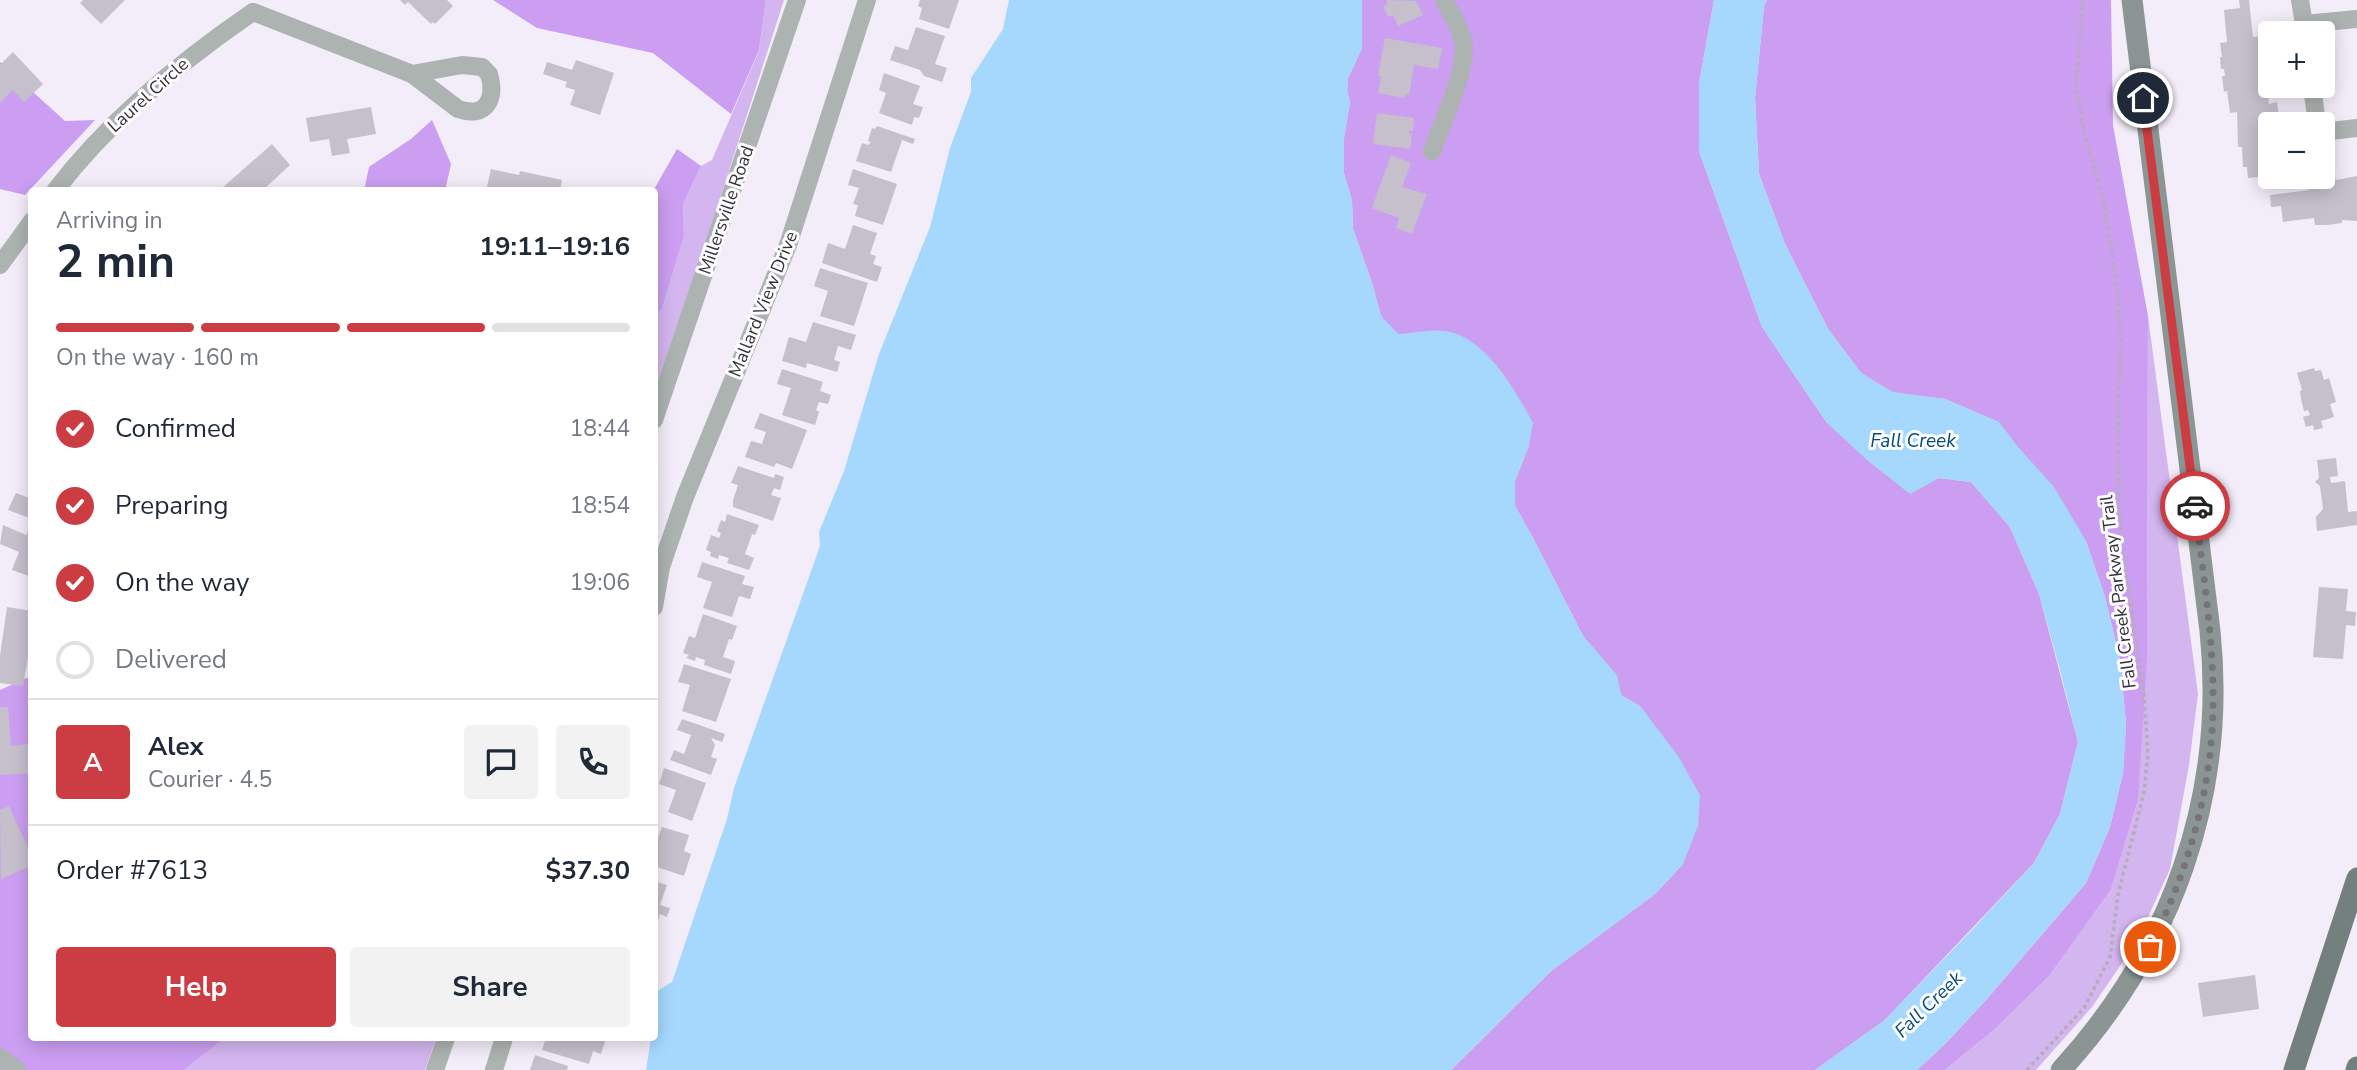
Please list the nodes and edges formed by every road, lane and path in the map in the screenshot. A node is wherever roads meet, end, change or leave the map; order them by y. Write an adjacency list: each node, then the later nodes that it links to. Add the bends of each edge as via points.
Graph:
1 (797, 0): 18 (street, Millersville Road)
2 (867, 0): 19 (street, Mallard View Drive, via 788,245 685,497)
3 (1444, 0): 14 (street, via 1462,37 1464,53)
4 (2083, 0): 28 (path, Fall Creek Parkway Trail, via 2076,86 2104,204 2117,286 2119,506 2144,696 2147,754 2144,792 2118,895 2110,957 2084,1007)
5 (2132, 0): 24 (main road, via 2210,631 2213,720 2204,792 2174,896 2140,965)
6 (2300, 0): 9 (street)
7 (250, 6): 11 (street); 15 (street, Laurel Circle, via 109,130)
8 (2357, 19): 10 (street)
9 (2303, 21)
10 (2335, 23)
11 (411, 74)
12 (2357, 128): 13 (street)
13 (2335, 131)
14 (1432, 151)
15 (59, 187)
16 (28, 226): 17 (street)
17 (0, 265)
18 (658, 408)
19 (658, 587)
20 (2357, 878): 29 (main road)
21 (445, 1041): 26 (street)
22 (503, 1041): 27 (street)
23 (0, 1058): 25 (street)
24 (2071, 1067)
25 (17, 1070)
26 (435, 1070)
27 (494, 1070)
28 (2027, 1070)
29 (2294, 1070)

